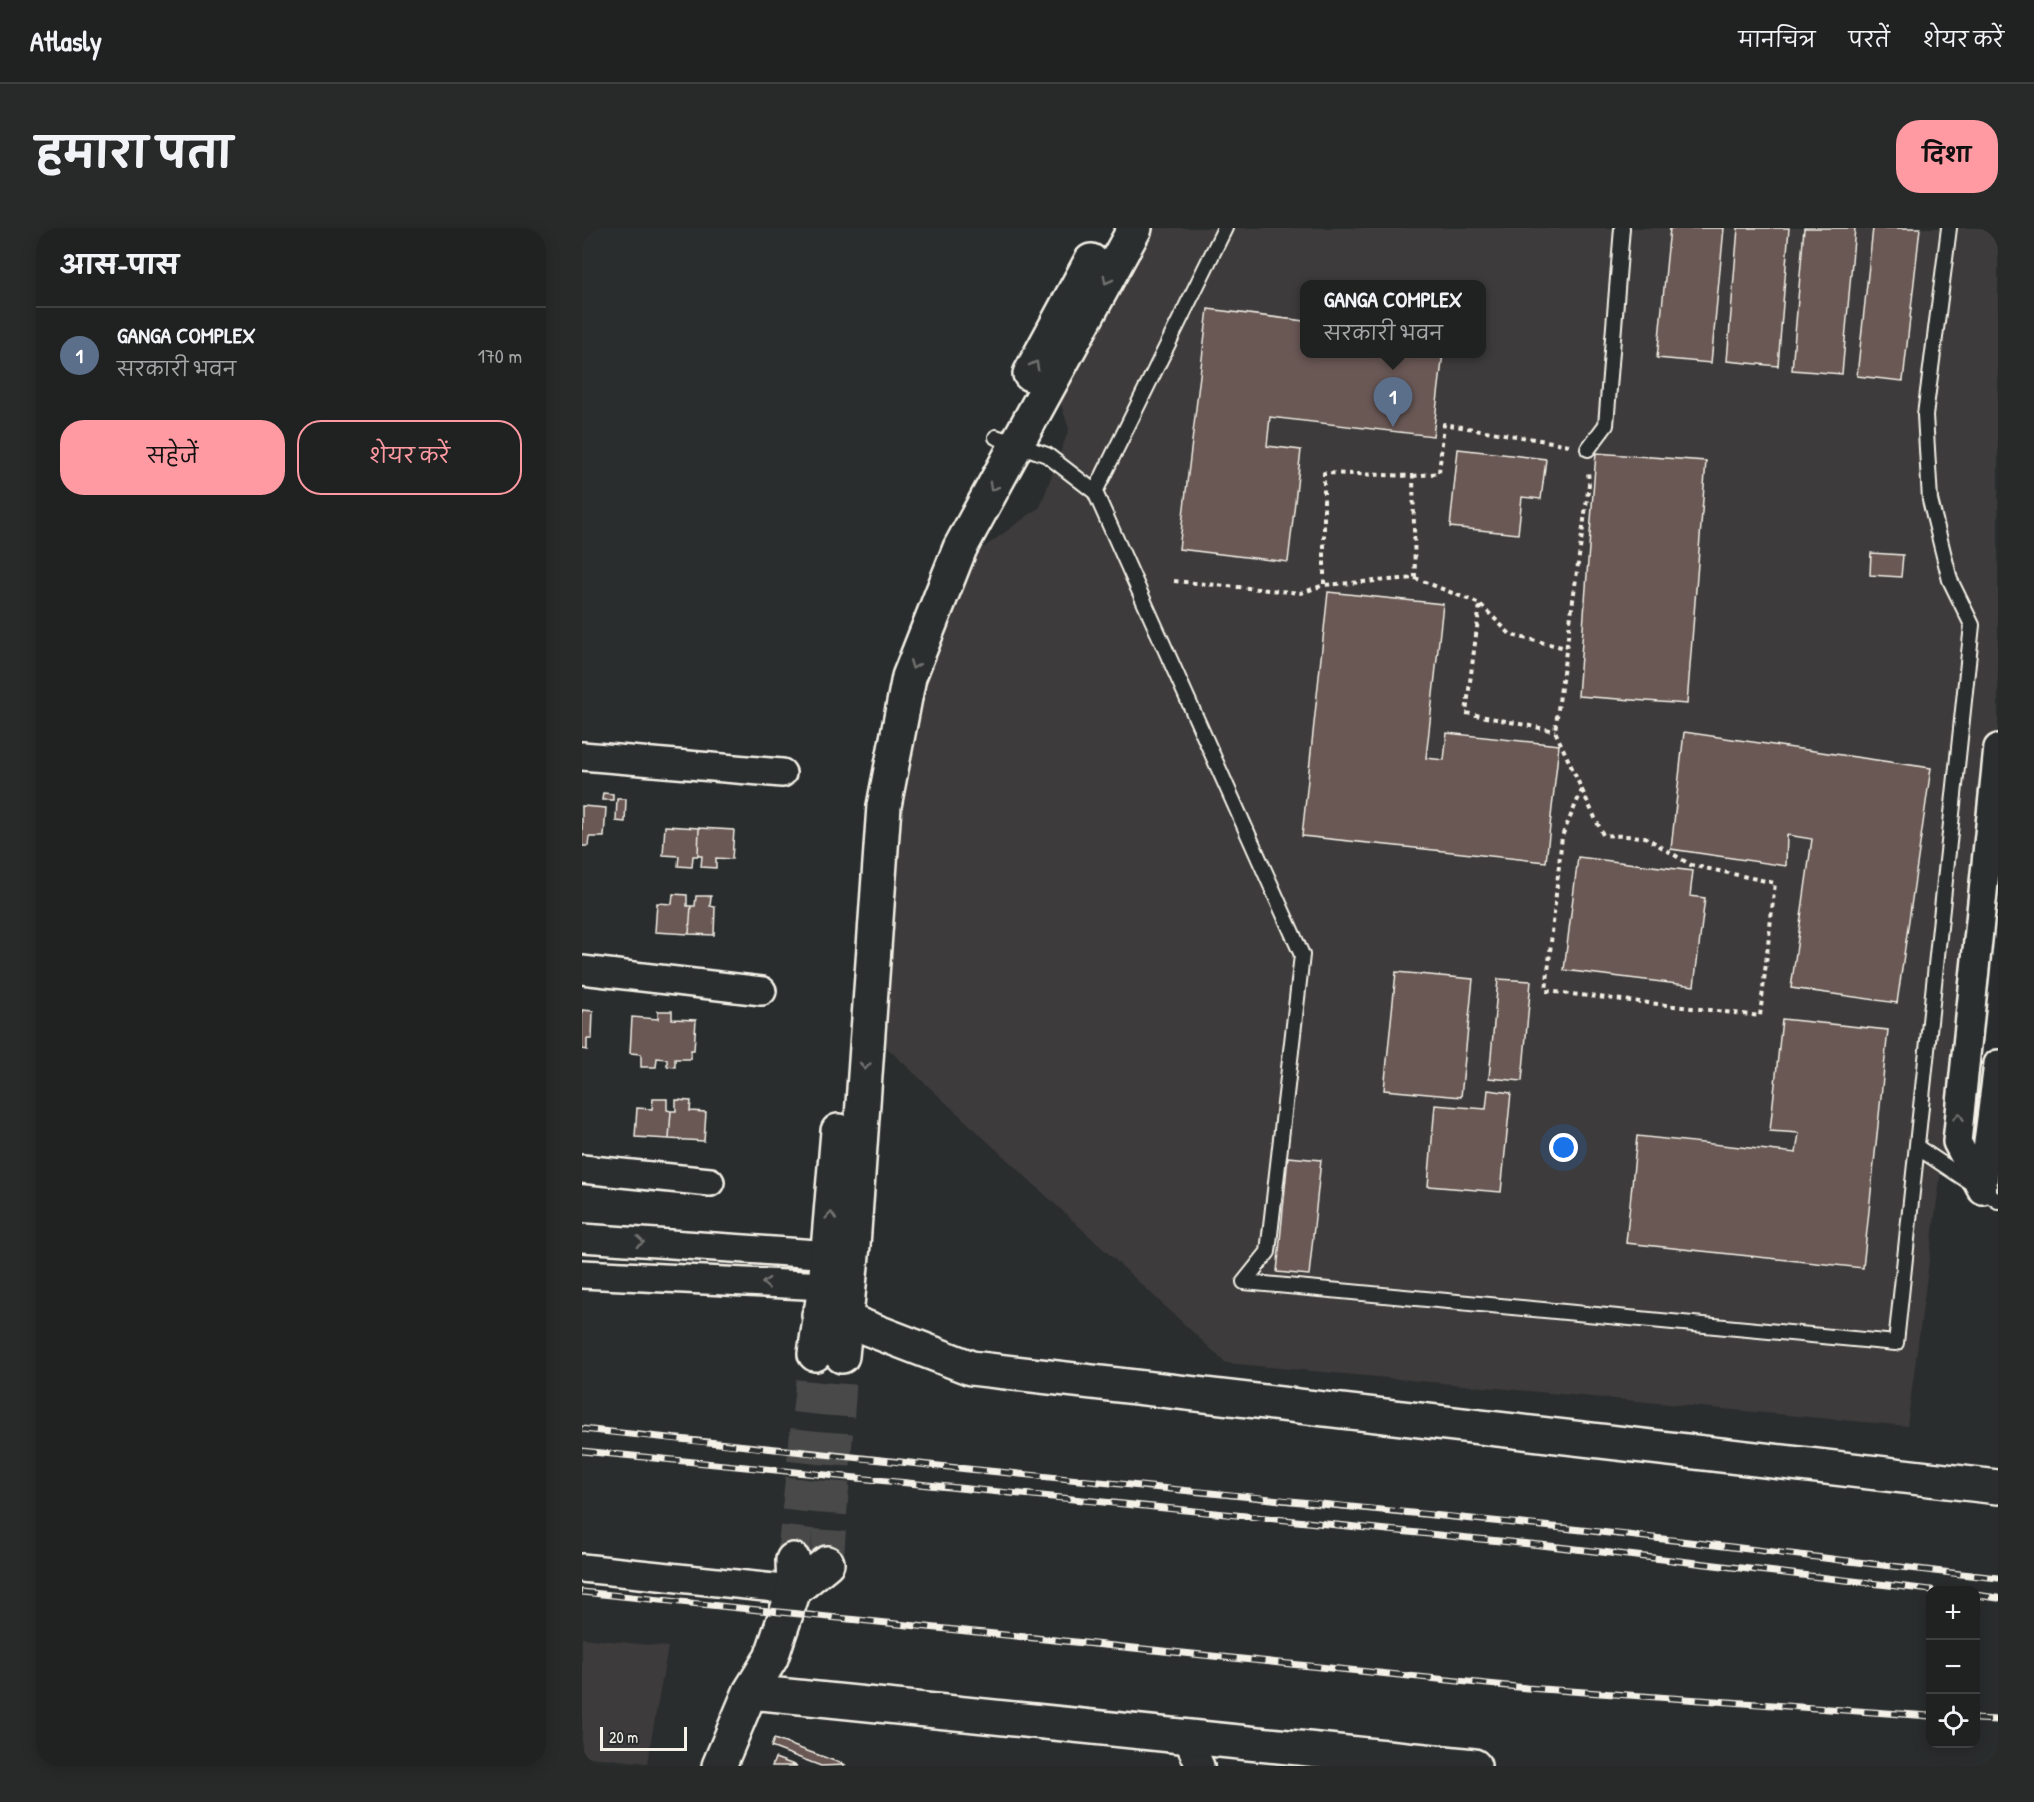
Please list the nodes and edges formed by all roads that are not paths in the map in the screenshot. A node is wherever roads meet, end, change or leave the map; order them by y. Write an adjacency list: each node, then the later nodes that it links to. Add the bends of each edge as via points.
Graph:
1 (1110, 228): 6 (street, one-way to 1)
2 (1135, 228): 6 (street, one-way to 6)
3 (1225, 228): 8 (lane)
4 (1623, 228): 7 (lane, via 1606,425)
5 (1949, 228): 15 (lane, via 1925,415 1930,500 1950,580 1972,625)
6 (1007, 441): 8 (lane, via 1047,455); 21 (street, via 909,677 884,806)
7 (1588, 449)
8 (1095, 492): 15 (lane, via 1302,955 1268,1252 1244,1282 1896,1343)
9 (1998, 748): 18 (street, one-way to 9, via 1957,1142)
10 (582, 756): 11 (street)
11 (782, 773)
12 (582, 970): 13 (street)
13 (762, 991)
14 (1998, 1064): 18 (street)
15 (1917, 1147): 18 (lane)
16 (582, 1169): 17 (street)
17 (710, 1182)
18 (1990, 1195)
19 (582, 1238): 21 (street, one-way to 21)
20 (582, 1274): 21 (street, one-way to 20)
21 (834, 1286): 22 (street); 23 (street, via 971,1368)
22 (828, 1355)
23 (1998, 1487)
24 (827, 1563): 26 (street)
25 (582, 1568): 26 (street)
26 (794, 1575): 27 (street, via 771,1658)
27 (750, 1692): 28 (street); 29 (street)
28 (1186, 1736): 30 (street); 31 (street)
29 (719, 1766)
30 (1200, 1766)
31 (1474, 1766)

